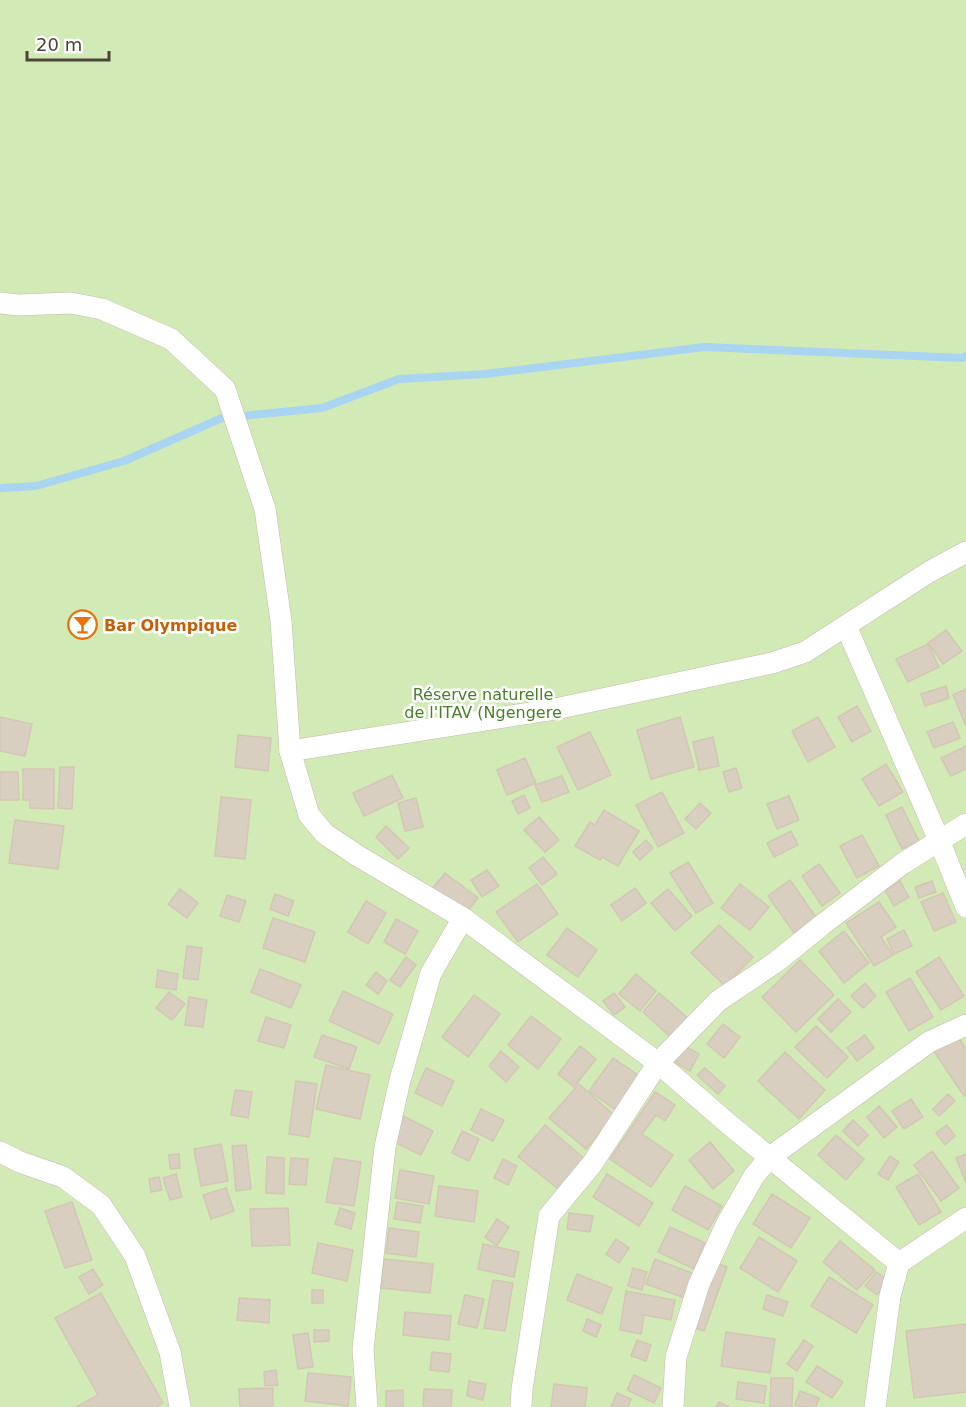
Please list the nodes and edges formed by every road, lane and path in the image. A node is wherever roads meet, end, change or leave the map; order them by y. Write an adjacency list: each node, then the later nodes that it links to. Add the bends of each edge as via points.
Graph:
1 (0, 303): 4 (street, via 71,303 102,309 171,339 225,389 265,509 281,621)
2 (966, 552): 3 (street)
3 (846, 626): 4 (street, via 806,651 772,663 555,709); 6 (street)
4 (291, 751): 8 (street, via 309,815 325,834)
5 (966, 824): 6 (street)
6 (939, 840): 7 (street); 10 (street, via 718,1001)
7 (966, 907)
8 (463, 918): 10 (street); 16 (street, via 431,973 385,1147 363,1349)
9 (966, 1025): 12 (street, via 929,1042)
10 (658, 1063): 12 (street); 17 (street, via 592,1164 549,1216)
11 (0, 1152): 15 (street, via 63,1177 101,1205 135,1256 170,1352)
12 (770, 1157): 14 (street); 18 (street, via 754,1176 726,1225 699,1284 676,1357)
13 (966, 1218): 14 (street)
14 (899, 1263): 19 (street)
15 (180, 1407)
16 (367, 1407)
17 (521, 1407)
18 (673, 1407)
19 (875, 1407)

